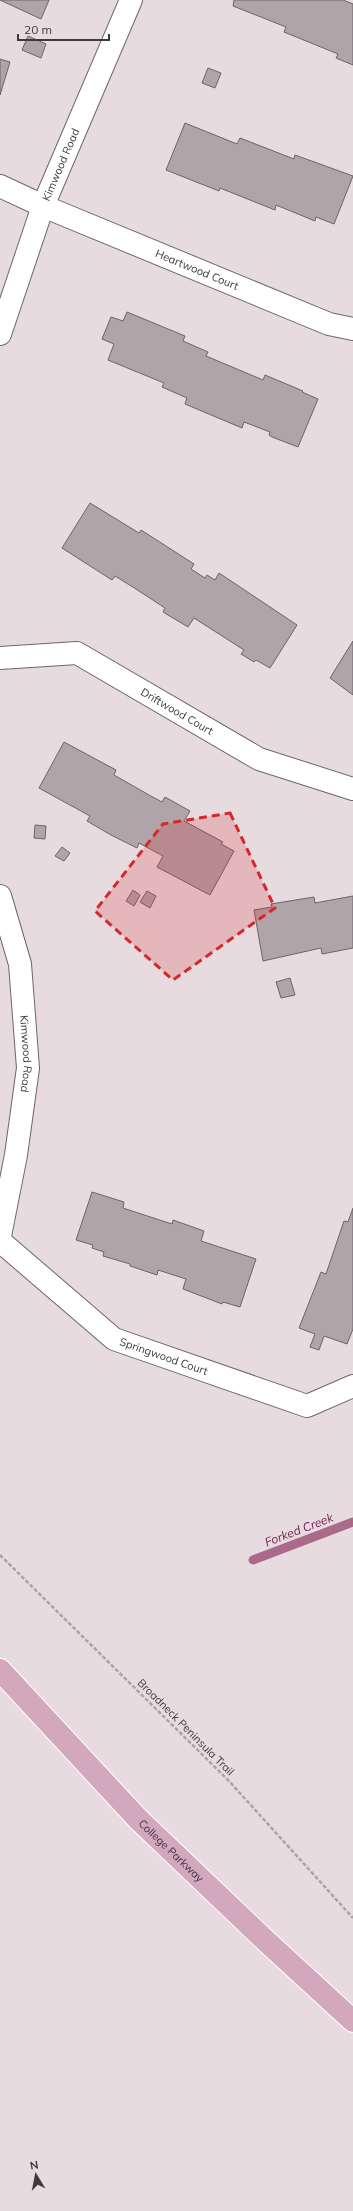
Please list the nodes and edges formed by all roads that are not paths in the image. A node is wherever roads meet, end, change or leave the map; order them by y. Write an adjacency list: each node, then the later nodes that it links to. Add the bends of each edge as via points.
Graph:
1 (130, 0): 3 (street, Kimwood Road)
2 (0, 186): 3 (street, Heartwood Court)
3 (43, 206): 4 (street, Heartwood Court, via 329,324); 5 (street, Kimwood Road)
4 (353, 329)
5 (0, 334)
6 (0, 658): 7 (street, Driftwood Court, via 77,653 260,759)
7 (353, 789)
8 (0, 896): 9 (street, Kimwood Road, via 20,964 28,1068 16,1155)
9 (0, 1236)
10 (0, 1241): 11 (street, Springwood Court, via 114,1339 307,1406)
11 (353, 1386)
12 (0, 1670): 13 (main road, College Parkway, via 138,1819)
13 (353, 2021)

